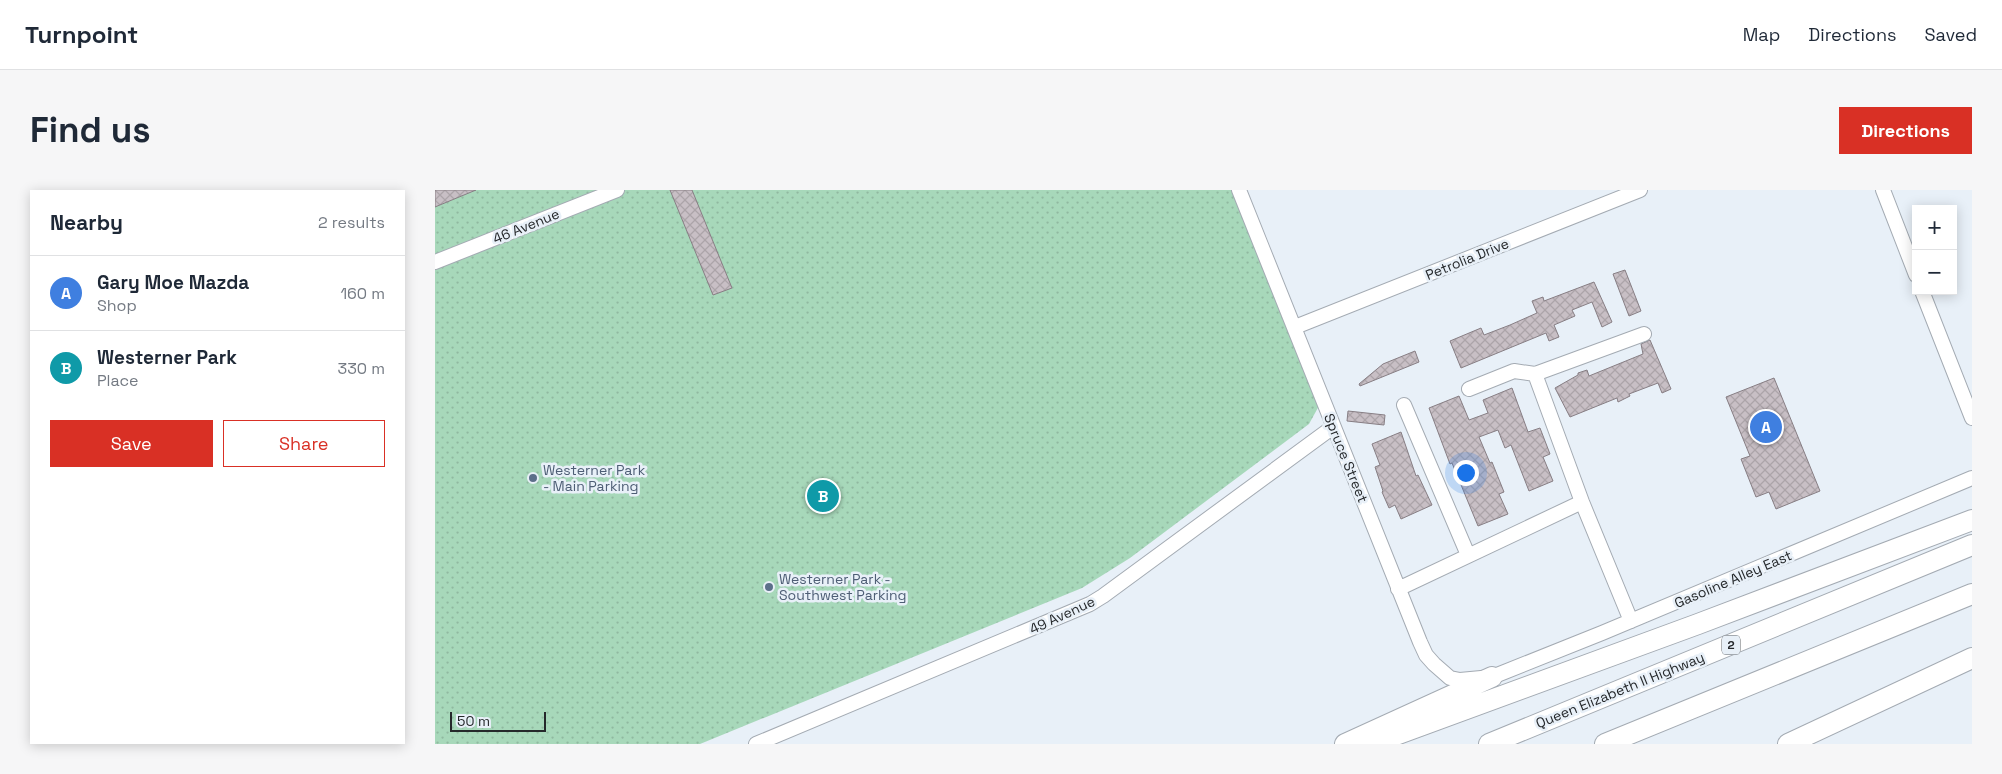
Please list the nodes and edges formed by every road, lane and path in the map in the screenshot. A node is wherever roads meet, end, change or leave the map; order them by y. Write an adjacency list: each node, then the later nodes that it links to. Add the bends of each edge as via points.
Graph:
1 (617, 190): 5 (street, 46 Avenue)
2 (1239, 190): 8 (street, Spruce Street)
3 (1640, 190): 8 (street, Petrolia Drive)
4 (1883, 190): 6 (street)
5 (435, 262)
6 (1912, 265)
7 (1924, 295): 13 (street)
8 (1295, 327): 14 (street, Spruce Street)
9 (1644, 334): 10 (street)
10 (1535, 374): 11 (street, via 1514,371); 16 (street)
11 (1469, 389)
12 (1404, 405): 19 (street)
13 (1972, 418)
14 (1333, 427): 20 (street, Spruce Street); 25 (street, 49 Avenue, via 1089,604)
15 (1972, 478): 22 (street, Gasoline Alley East)
16 (1582, 502): 19 (street); 22 (street)
17 (1972, 520): 27 (highway)
18 (1972, 546): 28 (highway, Queen Elizabeth II Highway / 2)
19 (1468, 555): 20 (street)
20 (1398, 589): 24 (street, Spruce Street, via 1430,660 1450,678)
21 (1972, 594): 29 (highway)
22 (1631, 621): 24 (street, Gasoline Alley East)
23 (1972, 660): 30 (highway)
24 (1492, 677): 26 (highway)
25 (756, 744)
26 (1345, 744)
27 (1371, 744)
28 (1489, 744)
29 (1605, 744)
30 (1788, 744)

